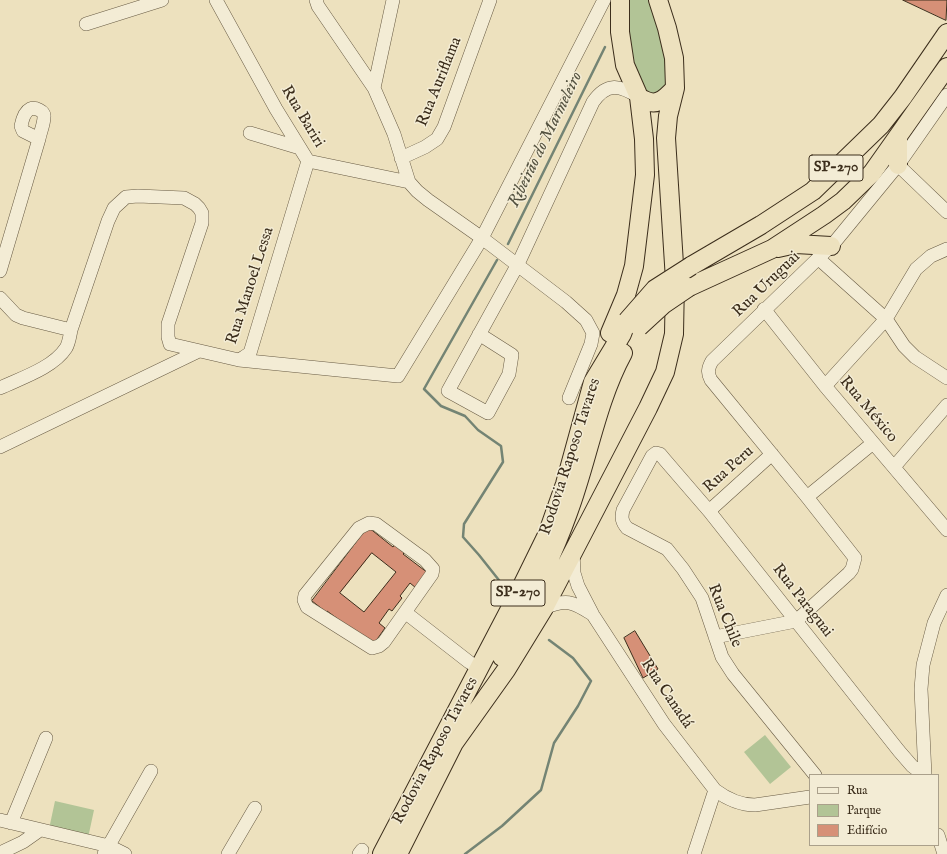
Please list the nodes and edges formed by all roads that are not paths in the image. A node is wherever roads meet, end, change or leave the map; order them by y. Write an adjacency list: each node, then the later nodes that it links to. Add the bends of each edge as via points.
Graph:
1 (162, 0): 9 (street)
2 (216, 0): 19 (street, Rua Bariri)
3 (316, 0): 12 (street)
4 (393, 0): 12 (street)
5 (490, 0): 20 (street, Rua Auriflama, via 444,128 437,139)
6 (604, 0): 25 (street)
7 (620, 0): 15 (highway, via 620,32 625,65)
8 (658, 0): 13 (highway, via 674,58)
9 (86, 24)
10 (947, 33): 34 (highway, Rodovia Raposo Tavares / SP-270, bridge, via 881,125 813,191 655,289)
11 (947, 67): 17 (highway, Rodovia Raposo Tavares / SP-270)
12 (374, 88): 20 (street, via 394,134)
13 (675, 88): 15 (highway, via 658,102 650,103); 53 (highway, via 666,138 675,280 674,334 671,351 648,408)
14 (947, 95): 22 (street, Rua Uruguai)
15 (639, 97): 29 (street, via 628,90 615,87 600,93 593,102); 40 (highway, via 645,175 634,266 626,295)
16 (250, 133): 19 (street)
17 (898, 136): 22 (highway); 26 (highway, Rodovia Raposo Tavares / SP-270, via 872,173 843,201)
18 (38, 139): 30 (street)
19 (300, 148): 21 (street, Rua Bariri)
20 (401, 158): 23 (street)
21 (308, 161): 23 (street, Rua Bariri); 38 (street, Rua Manoel Lessa, via 250,352)
22 (898, 165): 24 (street); 28 (street, Rua Uruguai)
23 (409, 182): 25 (street, via 428,200)
24 (947, 212)
25 (482, 238): 29 (street); 38 (street, via 398,376)
26 (772, 249): 28 (highway, via 796,244); 34 (highway, Rodovia Raposo Tavares / SP-270, bridge, via 689,287)
27 (947, 249): 33 (street, via 931,256 916,269)
28 (825, 252): 32 (street, Rua Uruguai); 33 (street)
29 (518, 264): 36 (street); 43 (street, via 586,320 592,333 591,344)
30 (0, 271)
31 (0, 298): 35 (street, via 16,315)
32 (764, 309): 41 (street, Rua México); 47 (street, Rua Uruguai, via 712,361 708,372 711,380)
33 (886, 319): 39 (street, via 904,346 915,357); 41 (street)
34 (633, 324): 40 (highway, Rodovia Raposo Tavares / SP-270, via 622,334); 62 (highway, Rodovia Raposo Tavares / SP-270, via 628,342 603,398 568,514 540,581)
35 (71, 330): 37 (street, Rua Manoel Lessa, via 114,208 126,197 132,196 184,198 199,208 202,223 168,324 168,337 170,344); 42 (street, via 67,346 60,356)
36 (479, 334): 36 (street, via 448,391 488,413 509,374 512,355)
37 (199, 351): 38 (street, Rua Manoel Lessa); 46 (street)
38 (238, 360)
39 (947, 378)
40 (593, 382): 60 (highway, Rodovia Raposo Tavares / SP-270, via 565,484 547,536)
41 (825, 386): 45 (street, Rua México)
42 (0, 388)
43 (568, 398)
44 (947, 405): 49 (street)
45 (873, 443): 49 (street, Rua México); 50 (street)
46 (0, 446)
47 (772, 454): 50 (street, Rua Uruguai); 51 (street, Rua Peru)
48 (652, 456): 51 (street, Rua Paraguai, via 660,454); 59 (street, Rua Chile, via 622,510 622,520 627,528 667,549 675,557 702,598)
49 (894, 467): 52 (street, Rua México)
50 (807, 496): 58 (street, Rua Uruguai, via 855,558 849,573)
51 (709, 510): 58 (street, Rua Paraguai)
52 (947, 530)
53 (573, 552): 55 (highway); 57 (street, Rua Canadá, via 574,573 578,586)
54 (947, 596): 66 (street, via 934,623 923,665 921,689)
55 (544, 608): 57 (street, via 557,603 571,603); 62 (highway, via 506,670)
56 (406, 613): 56 (street, via 384,642 372,648 307,606 304,600 359,528 369,523 376,524 425,560 433,569); 60 (street)
57 (593, 615): 67 (street, Rua Canadá, via 664,724)
58 (796, 621): 59 (street); 65 (street, Rua Paraguai, via 899,751)
59 (715, 637): 64 (street, Rua Chile, via 722,658 733,674)
60 (479, 668): 77 (highway, Rodovia Raposo Tavares / SP-270)
61 (46, 738): 70 (street)
62 (454, 743): 78 (highway, Rodovia Raposo Tavares / SP-270)
63 (151, 771): 73 (street)
64 (814, 774)
65 (923, 774)
66 (924, 774)
67 (714, 790): 68 (street, via 725,797 756,806); 79 (street)
68 (809, 797)
69 (255, 808): 76 (street)
70 (5, 822): 71 (street)
71 (40, 830): 73 (street); 74 (street)
72 (939, 839): 80 (street)
73 (106, 850): 75 (street)
74 (0, 853)
75 (125, 854)
76 (228, 854)
77 (382, 854)
78 (398, 854)
79 (694, 854)
80 (944, 854)

